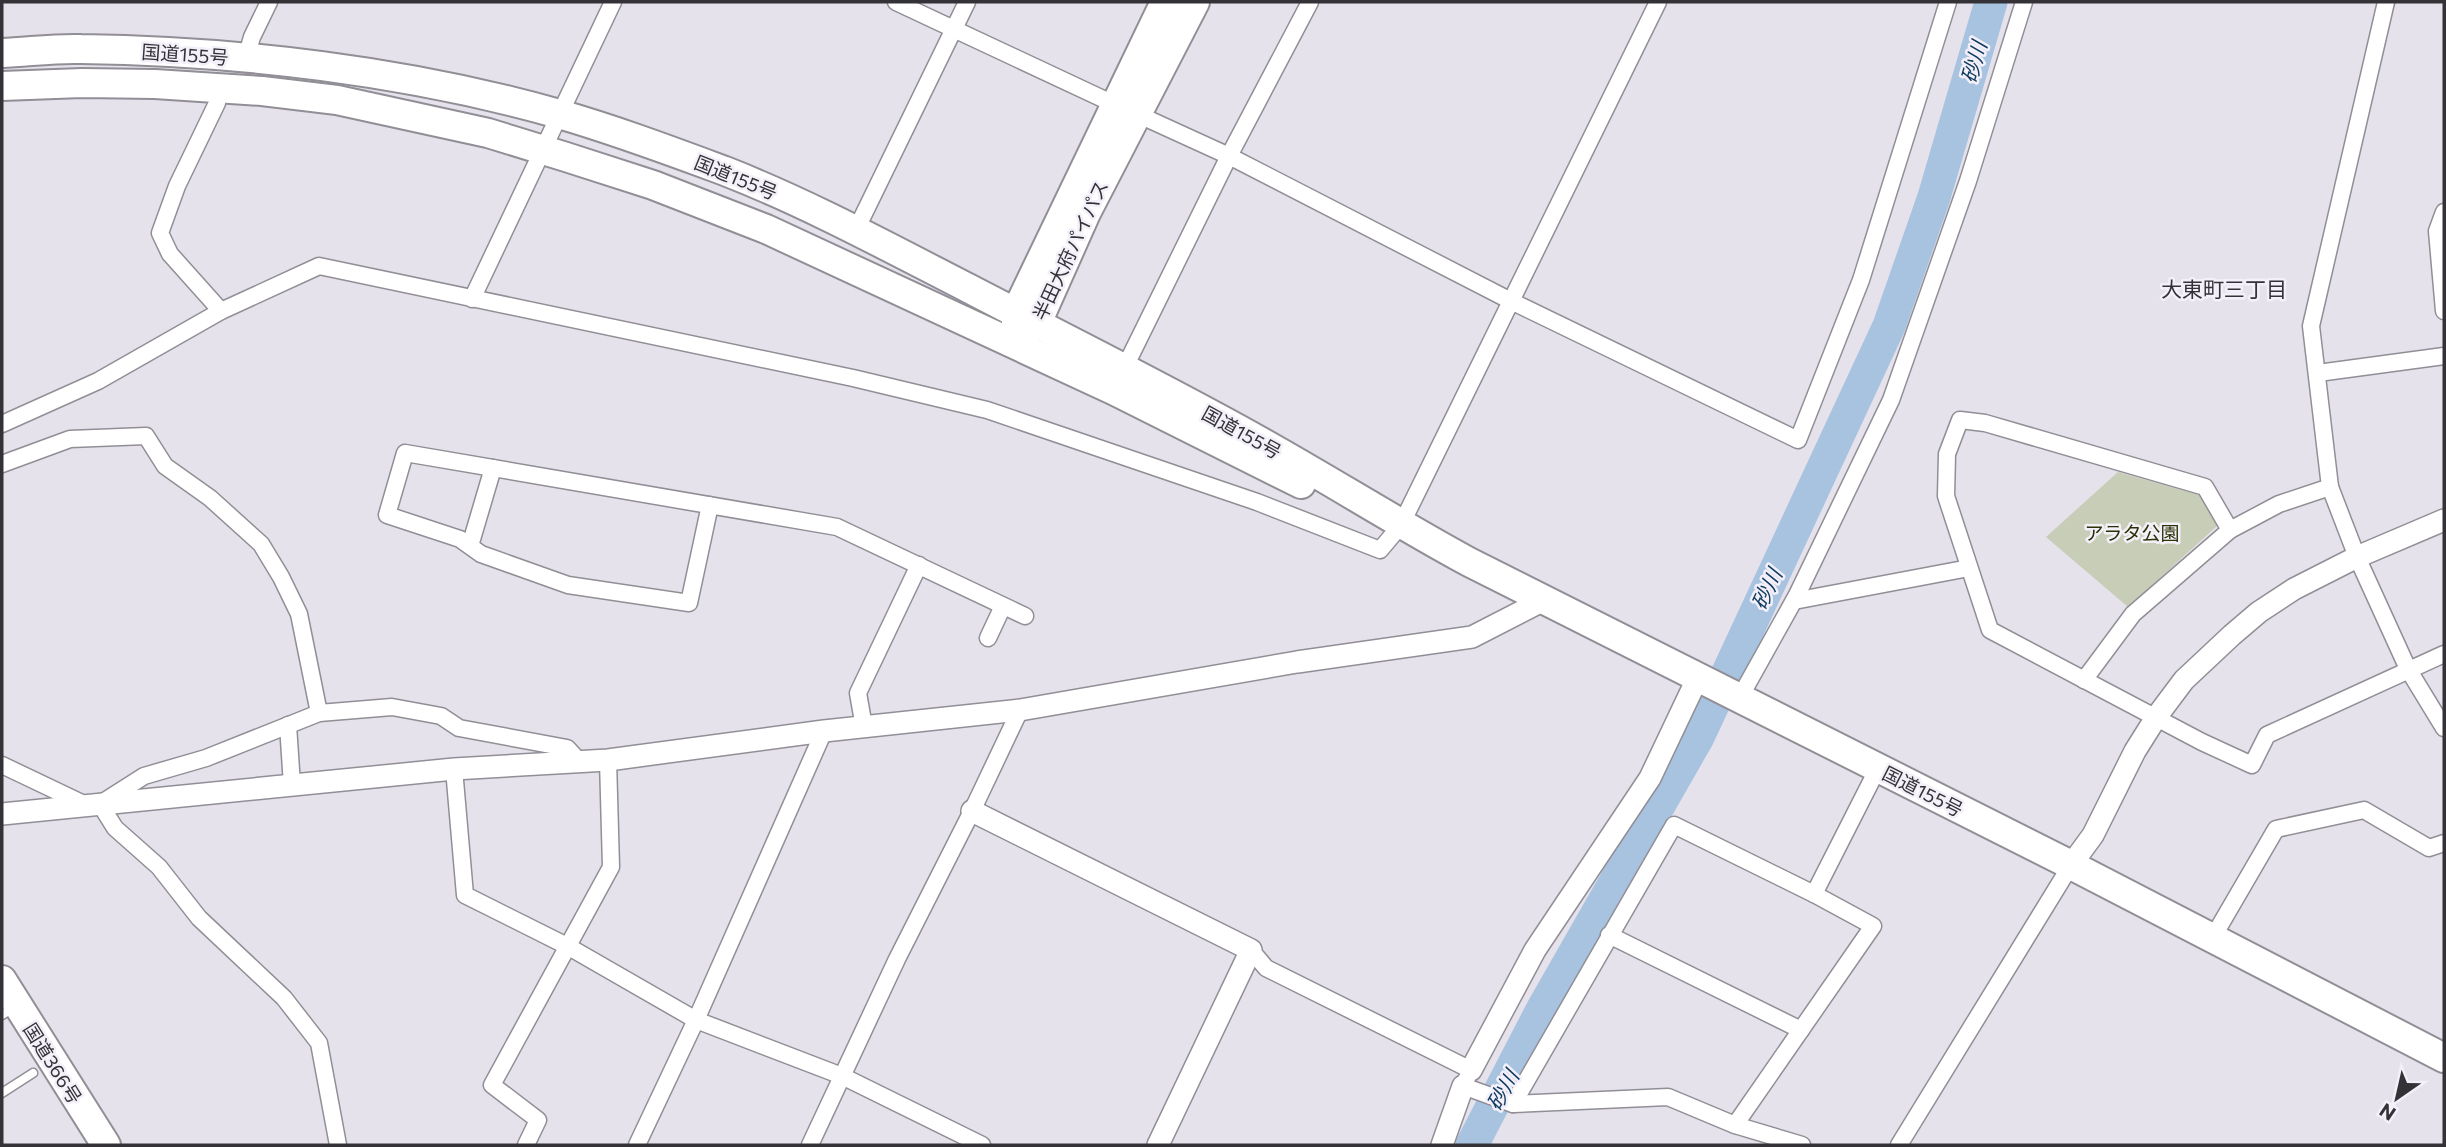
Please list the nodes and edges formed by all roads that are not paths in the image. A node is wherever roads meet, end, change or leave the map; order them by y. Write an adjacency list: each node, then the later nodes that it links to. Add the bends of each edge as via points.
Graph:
1 (270, 2): 14 (street)
2 (614, 2): 18 (street)
3 (896, 2): 12 (street)
4 (967, 2): 12 (street)
5 (1165, 2): 17 (highway, 半田大府パイパス)
6 (1195, 2): 17 (highway, 半田大府パイパス)
7 (1310, 2): 20 (street)
8 (1658, 2): 24 (street)
9 (1948, 2): 24 (street, via 1861,280 1798,440)
10 (2024, 2): 45 (street, via 1968,181 1891,400)
11 (2385, 2): 31 (street, via 2312,326)
12 (953, 30): 17 (street); 22 (street)
13 (2, 53): 14 (highway, 国道155号, via 78,48)
14 (246, 58): 18 (highway, 国道155号, via 332,66)
15 (2, 86): 16 (highway, 国道155号, via 155,84)
16 (219, 89): 19 (highway, 国道155号, via 337,100 488,133); 25 (street, via 160,233 170,254)
17 (1127, 109): 20 (street); 27 (highway, 半田大府パイパス)
18 (558, 114): 19 (street); 22 (highway, 国道155号, via 726,172)
19 (542, 150): 23 (street); 28 (highway, 国道155号, via 653,185 766,229)
20 (1229, 156): 24 (street); 30 (street)
21 (2444, 212): 26 (street, via 2437,231)
22 (856, 230): 27 (highway, 国道155号)
23 (472, 299): 25 (street, via 319,266); 38 (street, via 987,410 1245,498 1380,551)
24 (1511, 301): 38 (street)
25 (221, 311): 32 (street, via 98,381)
26 (2444, 311)
27 (1026, 318): 28 (highway, 半田大府パイパス); 30 (highway, 国道155号)
28 (1016, 345): 38 (highway, 国道155号, via 1347,506)
29 (2444, 356): 31 (street)
30 (1125, 367): 38 (highway, 国道155号)
31 (2318, 373): 35 (street)
32 (2, 424)
33 (2, 464): 55 (street, via 70,439 146,436 165,466 210,498 261,544 299,614)
34 (493, 468): 36 (street); 40 (street); 40 (street, via 405,453 387,515)
35 (2330, 487): 39 (street, via 2279,504); 41 (street)
36 (710, 505): 40 (street, via 689,603 568,585); 42 (street, via 837,527)
37 (2444, 520): 41 (street)
38 (1401, 525): 44 (highway, 国道155号)
39 (2230, 530): 43 (street, via 2205,487 1960,420 1947,454 1947,496); 52 (street, via 2133,614)
40 (470, 546)
41 (2357, 557): 50 (street); 56 (street, via 2259,612 2185,680)
42 (919, 565): 46 (street); 58 (street, via 858,693)
43 (1969, 568): 45 (street); 52 (street, via 1990,630)
44 (1546, 599): 51 (highway, 国道155号); 54 (street, via 1472,637)
45 (1794, 601): 53 (street)
46 (1003, 606): 47 (street); 48 (street)
47 (1025, 616)
48 (988, 638)
49 (2444, 654): 50 (street)
50 (2408, 669): 56 (street, via 2267,735 2252,765); 59 (street)
51 (1699, 678): 53 (highway, 国道155号); 84 (street, via 1650,778 1535,950)
52 (2084, 680): 56 (street)
53 (1739, 699): 64 (highway, 国道155号)
54 (1020, 710): 58 (street); 68 (street)
55 (319, 713): 57 (street); 62 (street, via 392,707 441,716 459,727 567,748)
56 (2157, 716): 71 (street, via 2093,835)
57 (288, 725): 66 (street); 67 (street, via 206,758 144,776)
58 (864, 727): 60 (street)
59 (2444, 728)
60 (824, 731): 61 (street); 79 (street)
61 (608, 761): 62 (street); 75 (street, via 611,867)
62 (580, 762): 65 (street)
63 (2, 765): 67 (street)
64 (1878, 768): 71 (highway, 国道155号); 72 (street)
65 (454, 769): 66 (street); 75 (street, via 465,895)
66 (292, 785): 67 (street)
67 (94, 805): 69 (street); 89 (street, via 159,867 199,918 284,998 319,1043)
68 (972, 811): 76 (street); 83 (street)
69 (2, 814)
70 (2444, 844): 74 (street, via 2429,848 2364,810 2276,829)
71 (2071, 865): 74 (highway, 国道155号); 97 (street)
72 (1814, 894): 73 (street, via 1674,825); 80 (street, via 1873,926)
73 (1609, 935): 80 (street); 86 (street)
74 (2212, 939): 81 (highway, 国道155号)
75 (569, 947): 79 (street); 90 (street, via 492,1085 538,1119)
76 (1251, 950): 84 (street, via 1266,968); 94 (street)
77 (2, 980): 78 (highway, 国道366号)
78 (10, 1010): 88 (highway, 国道366号)
79 (696, 1020): 83 (street); 91 (street)
80 (1801, 1030): 87 (street)
81 (2444, 1058)
82 (33, 1073): 85 (lane)
83 (842, 1076): 92 (street); 93 (street)
84 (1466, 1081): 86 (street); 95 (street)
85 (2, 1093)
86 (1512, 1104): 87 (street, via 1668,1097)
87 (1735, 1125): 96 (street)
88 (106, 1145)
89 (338, 1145)
90 (526, 1145)
91 (637, 1145)
92 (810, 1145)
93 (982, 1145)
94 (1158, 1145)
95 (1441, 1145)
96 (1802, 1145)
97 (1899, 1145)

